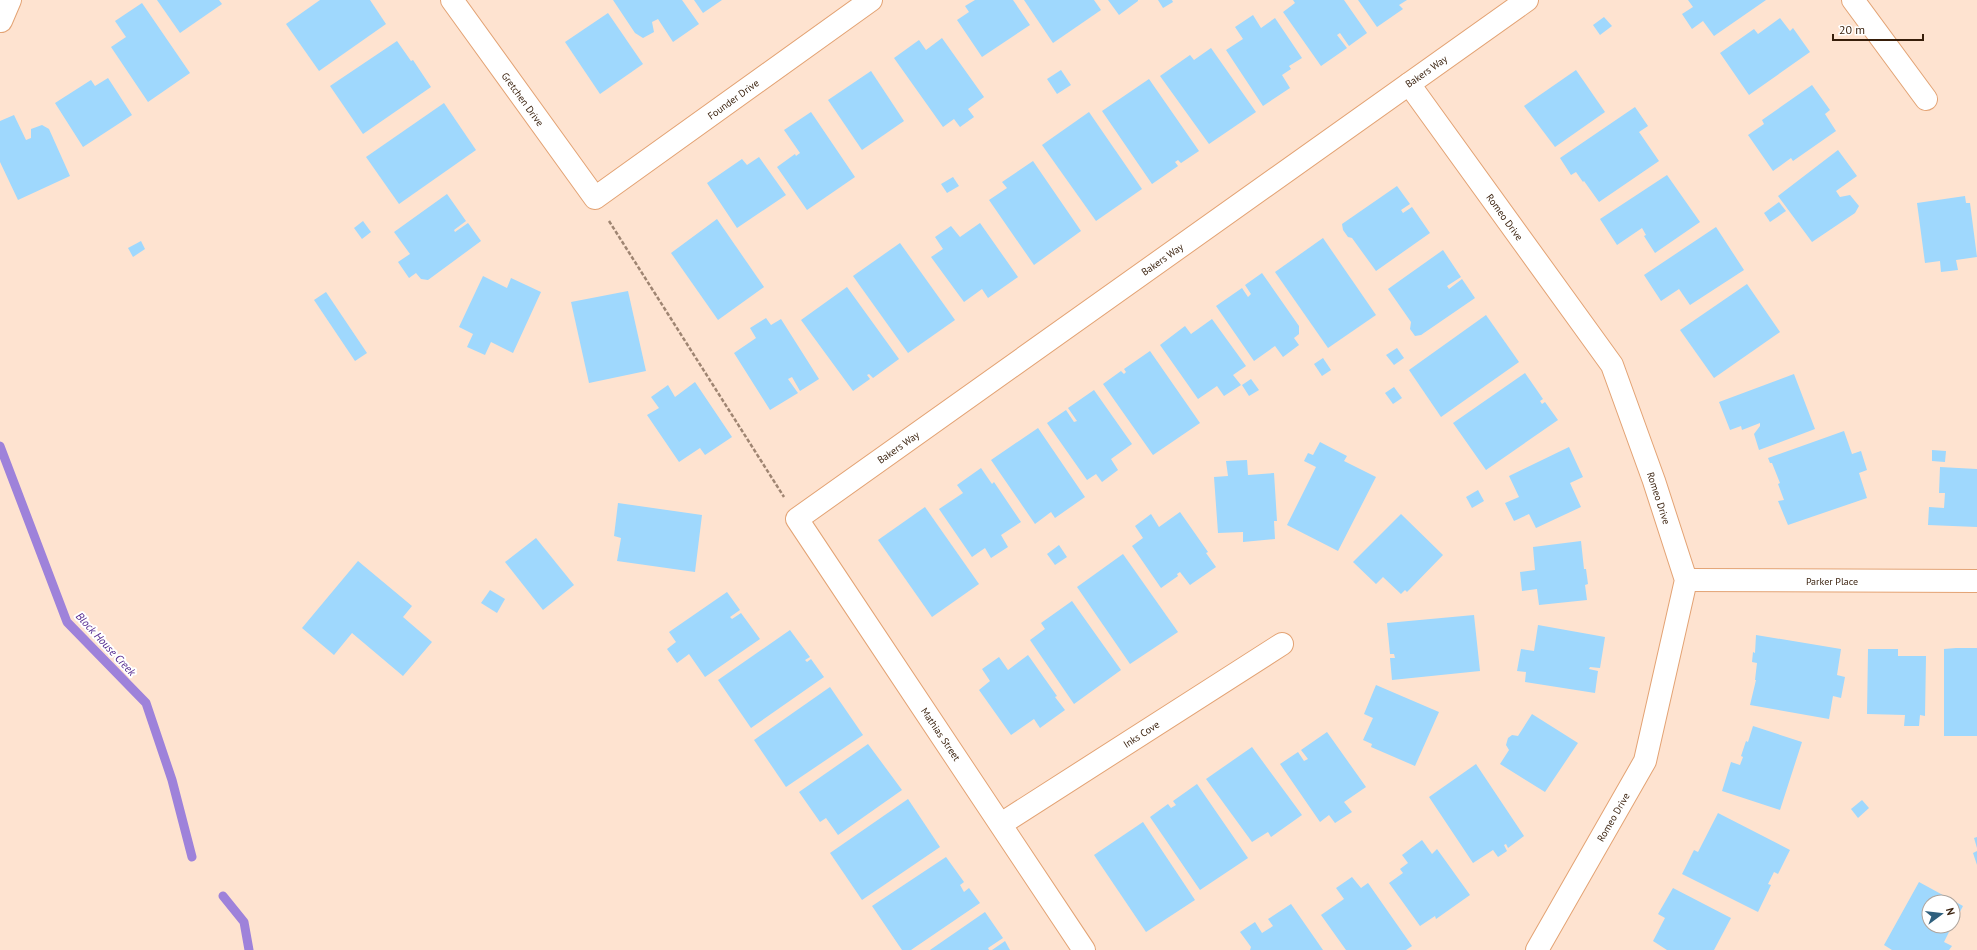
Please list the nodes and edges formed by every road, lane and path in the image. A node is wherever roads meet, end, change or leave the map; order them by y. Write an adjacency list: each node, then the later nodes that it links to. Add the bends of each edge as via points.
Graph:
1 (10, 0): 6 (street)
2 (452, 0): 9 (street, Gretchen Drive)
3 (871, 0): 9 (street, Founder Drive)
4 (1527, 0): 7 (street, Bakers Way)
5 (1854, 0): 8 (street)
6 (1, 21)
7 (1409, 84): 10 (street, Bakers Way); 11 (street, Romeo Drive, via 1612,365)
8 (1926, 99)
9 (595, 198): 10 (path)
10 (797, 519): 14 (street, Mathias Street)
11 (1686, 580): 12 (street, Parker Place); 16 (street, Romeo Drive, via 1645,761)
12 (1977, 582)
13 (1282, 644): 14 (street, Inks Cove)
14 (1001, 824): 15 (street, Mathias Street)
15 (1084, 950)
16 (1537, 950)

